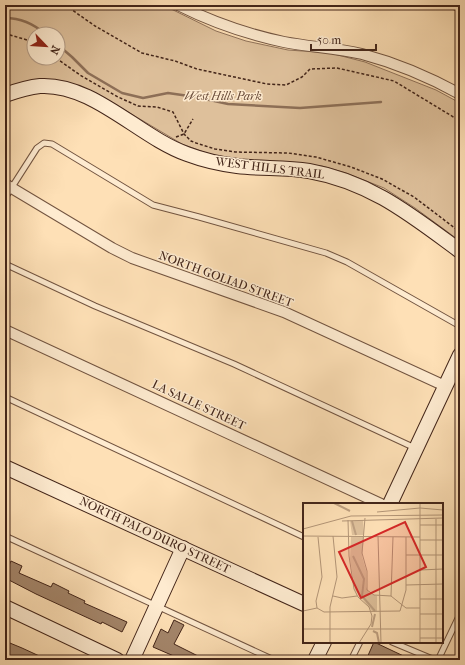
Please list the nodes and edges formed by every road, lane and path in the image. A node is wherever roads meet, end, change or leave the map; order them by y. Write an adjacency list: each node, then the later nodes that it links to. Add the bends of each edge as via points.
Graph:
1 (65, 5): 11 (path, via 135,50 207,72 286,85 302,77 310,69 337,68 394,81)
2 (178, 5): 8 (street, via 210,20 258,36 377,58)
3 (450, 5): 4 (lane)
4 (460, 9)
5 (5, 36): 6 (path)
6 (26, 40)
7 (66, 66): 12 (path, via 80,76 138,106 157,107 173,112)
8 (460, 94)
9 (5, 95): 17 (street, WEST HILLS TRAIL, via 41,86 62,88 77,92 186,154 236,166 294,169 339,178 386,198)
10 (194, 119): 12 (path)
11 (460, 121)
12 (184, 134): 13 (path); 16 (path, via 191,141 220,150 295,154 351,167 382,179 414,197)
13 (172, 137)
14 (8, 186): 15 (lane); 19 (lane, via 37,148 44,143 52,144 153,205 326,253 347,262); 22 (street, NORTH GOLIAD STREET, via 132,258 284,312)
15 (5, 198)
16 (460, 232)
17 (460, 251)
18 (5, 264): 24 (lane, via 96,306 234,364)
19 (460, 326)
20 (5, 330): 26 (street, LA SALLE STREET)
21 (460, 354): 22 (street)
22 (445, 386): 24 (street)
23 (5, 397): 29 (lane)
24 (416, 448): 27 (street)
25 (5, 467): 30 (street, NORTH PALO DURO STREET)
26 (379, 503)
27 (390, 503)
28 (5, 536): 32 (lane)
29 (303, 537)
30 (183, 548): 31 (street, NORTH PALO DURO STREET); 32 (street)
31 (303, 604)
32 (156, 606): 39 (street); 40 (lane)
33 (5, 608): 38 (street)
34 (460, 614): 43 (lane)
35 (324, 643): 41 (street)
36 (360, 643): 42 (lane)
37 (394, 643): 43 (lane)
38 (117, 660)
39 (132, 660)
40 (274, 660)
41 (315, 660)
42 (351, 660)
43 (437, 660)

